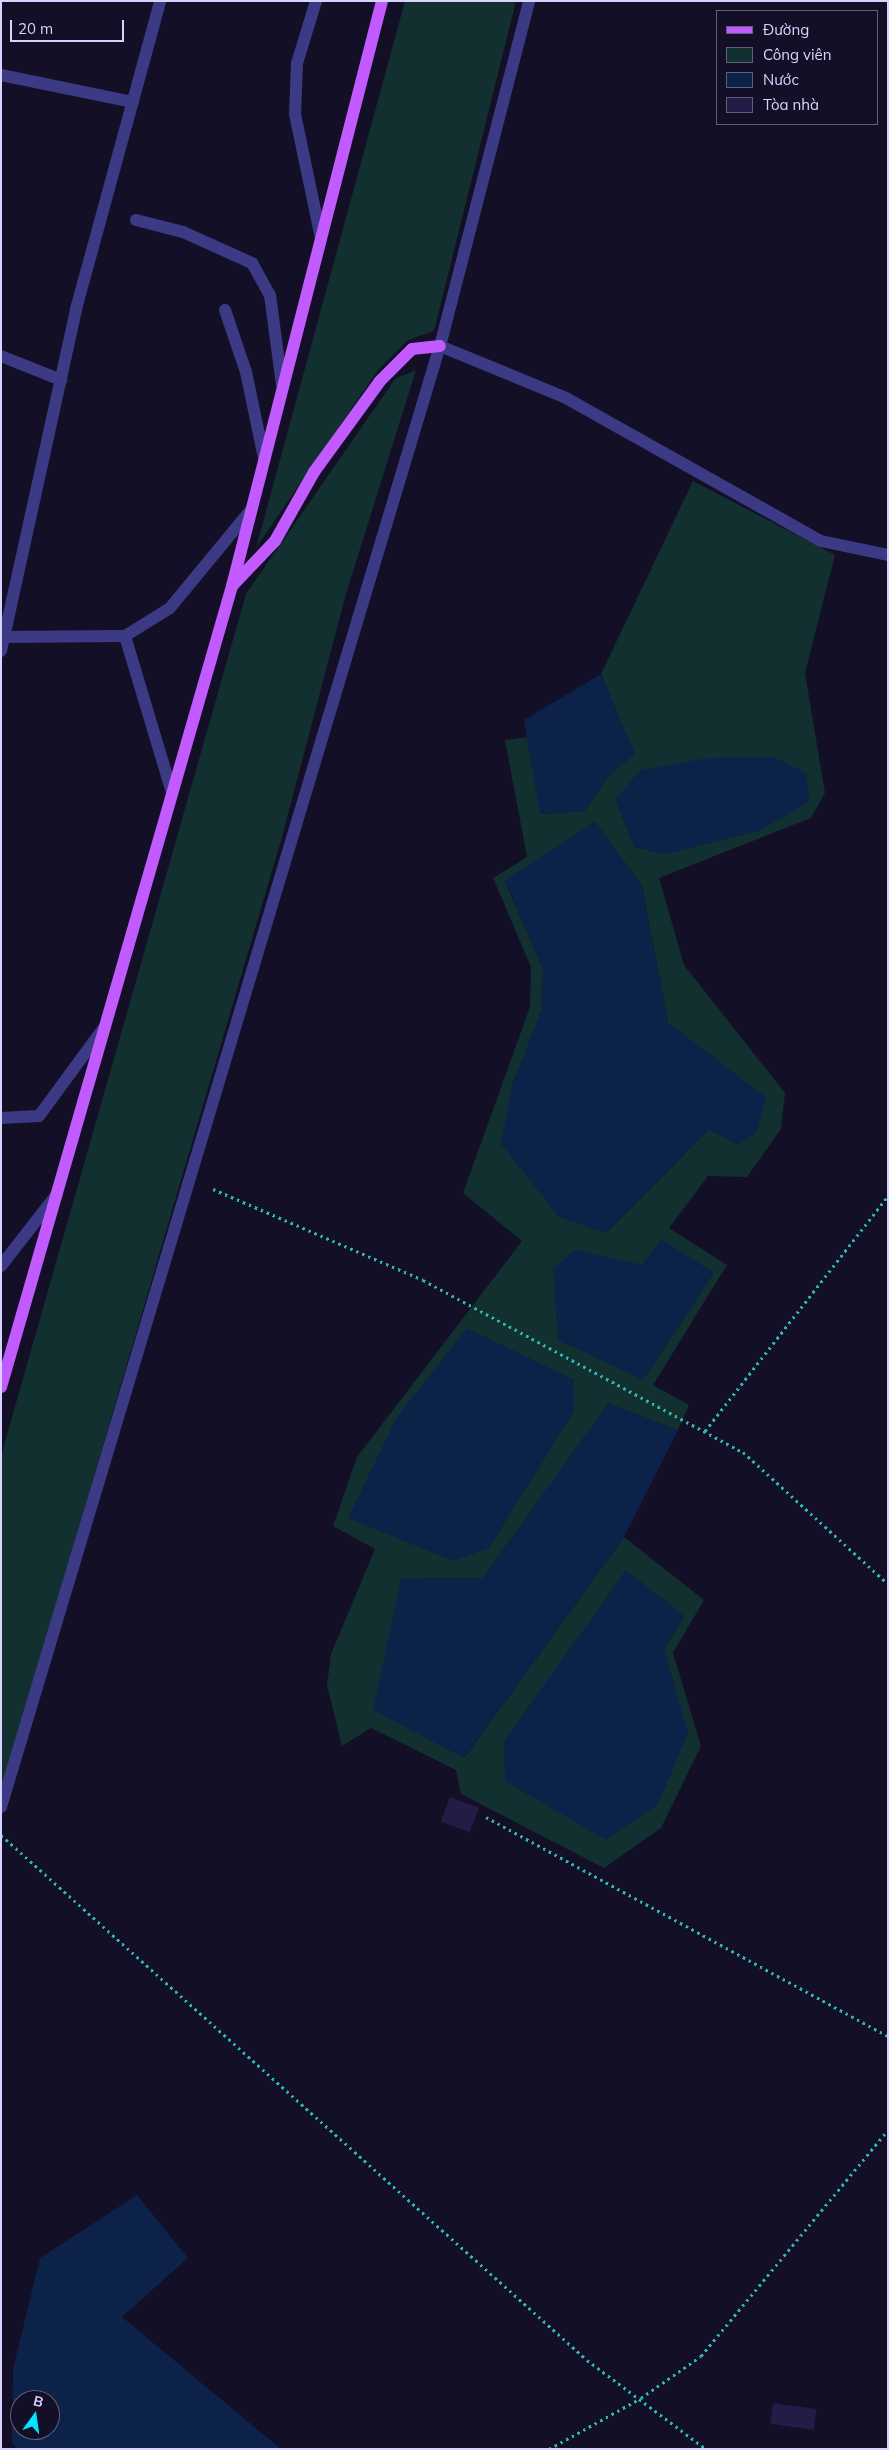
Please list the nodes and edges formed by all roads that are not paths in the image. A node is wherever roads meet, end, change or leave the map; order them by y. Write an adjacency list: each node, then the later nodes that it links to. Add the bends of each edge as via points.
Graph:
1 (160, 1): 6 (street)
2 (316, 1): 8 (street, via 297,63 295,114)
3 (382, 1): 8 (main road)
4 (529, 1): 10 (street)
5 (1, 75): 6 (street)
6 (133, 102): 12 (street)
7 (136, 220): 13 (street, via 183,232 252,263 270,295)
8 (321, 238): 13 (main road)
9 (225, 310): 14 (street, via 246,372)
10 (440, 346): 16 (street, via 566,398 821,541); 17 (main road, via 412,349 380,381 314,472 275,541); 28 (street)
11 (1, 356): 12 (street)
12 (61, 380): 19 (street)
13 (282, 385): 14 (main road)
14 (264, 458): 15 (main road)
15 (250, 511): 17 (main road); 18 (street, via 170,608)
16 (888, 555)
17 (232, 586): 21 (main road)
18 (125, 636): 19 (street); 21 (street)
19 (4, 637): 20 (street)
20 (1, 651)
21 (171, 790): 22 (main road)
22 (103, 1029): 23 (street, via 39,1116); 24 (main road)
23 (1, 1118)
24 (56, 1194): 25 (street); 26 (main road)
25 (1, 1266)
26 (5, 1363): 27 (main road)
27 (1, 1387)
28 (1, 1807)

